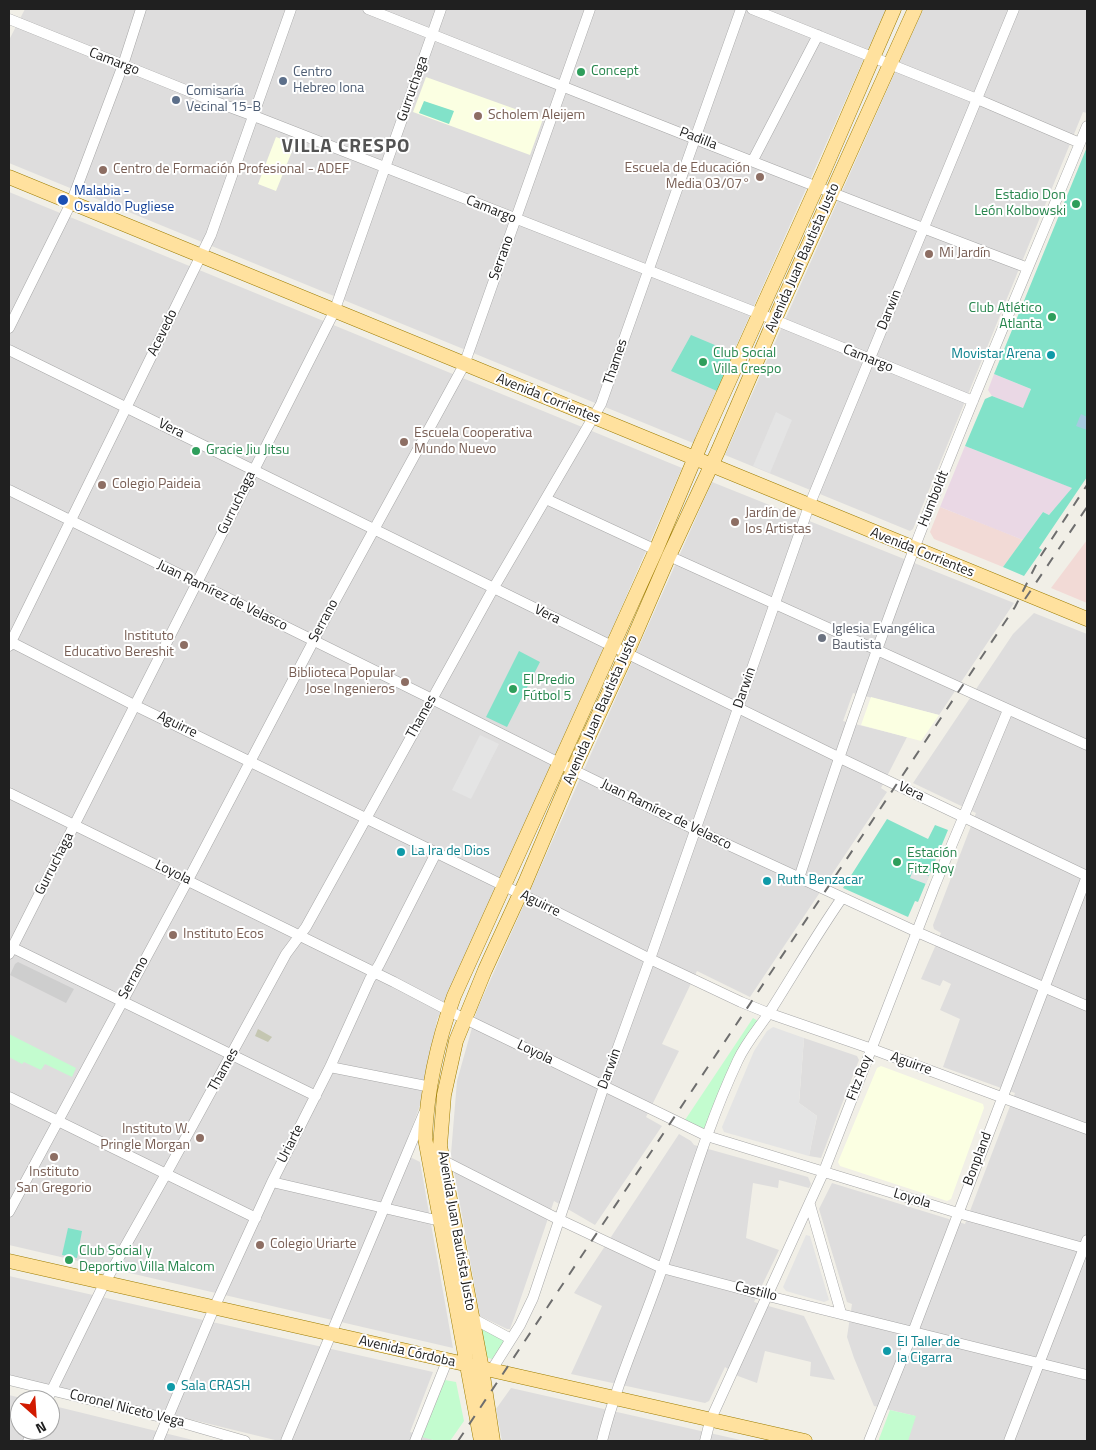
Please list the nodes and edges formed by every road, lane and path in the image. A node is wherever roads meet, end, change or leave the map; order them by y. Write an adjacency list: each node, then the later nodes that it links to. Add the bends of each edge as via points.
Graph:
1 (141, 9): 16 (street)
2 (291, 9): 19 (street, Acevedo)
3 (368, 9): 12 (street, Padilla)
4 (441, 9): 12 (street, Gurruchaga)
5 (590, 9): 17 (street, Serrano)
6 (741, 9): 21 (street, Thames)
7 (752, 9): 13 (street)
8 (894, 9): 14 (main road, Avenida Juan Bautista Justo)
9 (915, 9): 15 (main road, Avenida Juan Bautista Justo)
10 (1014, 9): 18 (street, Darwin)
11 (9, 19): 16 (street, Camargo)
12 (432, 34): 17 (street, Padilla); 24 (street, Gurruchaga)
13 (818, 34): 14 (street); 23 (street)
14 (872, 57): 15 (street); 26 (main road, Avenida Juan Bautista Justo)
15 (890, 64): 18 (street); 27 (main road, Avenida Juan Bautista Justo)
16 (123, 65): 19 (street, Camargo); 28 (street)
17 (562, 87): 21 (street, Padilla); 29 (street, Serrano)
18 (977, 99): 22 (street); 30 (street, Darwin)
19 (254, 116): 24 (street, Camargo); 31 (street, Acevedo)
20 (1087, 126): 22 (street, Humboldt)
21 (696, 138): 23 (street, Padilla); 33 (street, Thames)
22 (1080, 143): 32 (street, Humboldt)
23 (753, 160): 26 (street, Padilla)
24 (386, 168): 29 (street, Camargo); 34 (street, Gurruchaga)
25 (9, 178): 28 (main road, Avenida Corrientes)
26 (817, 187): 27 (street, Padilla); 35 (main road, Avenida Juan Bautista Justo)
27 (832, 194): 30 (street, Padilla); 36 (main road, Avenida Juan Bautista Justo)
28 (71, 203): 31 (main road, Avenida Corrientes); 37 (street)
29 (516, 219): 33 (street, Camargo); 40 (street, Serrano)
30 (923, 228): 32 (street, Padilla); 39 (street, Darwin)
31 (201, 257): 34 (main road, Avenida Corrientes); 42 (street, Acevedo)
32 (1028, 268): 41 (street, Humboldt)
33 (648, 271): 35 (street, Camargo); 43 (street, Thames, via 602,404)
34 (334, 312): 40 (main road, Avenida Corrientes); 46 (street, Gurruchaga)
35 (760, 314): 36 (street, Camargo); 44 (main road, Avenida Juan Bautista Justo)
36 (774, 321): 39 (street, Camargo); 45 (main road, Avenida Juan Bautista Justo)
37 (9, 328)
38 (9, 350): 42 (street, Vera)
39 (870, 360): 41 (street, Camargo); 49 (street, Darwin)
40 (464, 365): 43 (main road, Avenida Corrientes); 51 (street, Serrano)
41 (973, 401): 53 (street, Humboldt)
42 (127, 408): 46 (street, Vera); 50 (street, Acevedo)
43 (594, 417): 44 (main road, Avenida Corrientes); 48 (street, Thames)
44 (694, 459): 45 (main road, Avenida Corrientes); 52 (main road, Avenida Juan Bautista Justo)
45 (711, 466): 49 (main road, Avenida Corrientes); 54 (main road, Avenida Juan Bautista Justo)
46 (253, 469): 51 (street, Vera); 55 (street, Gurruchaga)
47 (9, 490): 50 (street, Juan Ramírez de Velasco)
48 (546, 500): 52 (street); 56 (street, Thames)
49 (809, 506): 53 (main road, Avenida Corrientes); 57 (street, Darwin)
50 (70, 520): 55 (street, Juan Ramírez de Velasco); 60 (street, Acevedo)
51 (374, 529): 56 (street, Vera); 59 (street, Serrano)
52 (656, 550): 61 (main road, Avenida Juan Bautista Justo)
53 (914, 550): 58 (main road, Avenida Corrientes); 62 (street, Humboldt)
54 (669, 556): 57 (street); 63 (main road, Avenida Juan Bautista Justo)
55 (197, 583): 59 (street, Juan Ramírez de Velasco); 65 (street, Gurruchaga)
56 (493, 589): 61 (street, Vera); 64 (street, Thames)
57 (774, 604): 62 (street); 66 (street, Darwin)
58 (1087, 619)
59 (313, 641): 64 (street, Juan Ramírez de Velasco); 70 (street, Serrano)
60 (9, 643): 65 (street, Aguirre)
61 (613, 647): 63 (street, Vera); 71 (main road, Avenida Juan Bautista Justo)
62 (878, 650): 67 (street); 69 (street, Humboldt)
63 (627, 653): 66 (street, Vera); 72 (main road, Avenida Juan Bautista Justo)
64 (432, 698): 71 (street, Juan Ramírez de Velasco); 75 (street, Thames)
65 (134, 705): 70 (street, Aguirre); 76 (street, Gurruchaga)
66 (738, 708): 69 (street, Vera); 77 (street, Darwin)
67 (1008, 710): 68 (street); 74 (street, Fitz Roy)
68 (1087, 745)
69 (838, 757): 74 (street, Vera); 80 (street, Humboldt)
70 (250, 760): 75 (street, Aguirre); 81 (street, Serrano)
71 (559, 764): 72 (street, Juan Ramírez de Velasco); 82 (main road, Avenida Juan Bautista Justo)
72 (573, 770): 77 (street, Juan Ramírez de Velasco); 83 (main road, Avenida Juan Bautista Justo)
73 (9, 793): 76 (street, Loyola)
74 (964, 817): 79 (street, Vera); 85 (street, Fitz Roy)
75 (365, 818): 78 (street, Aguirre); 86 (street, Thames)
76 (75, 825): 81 (street, Loyola); 87 (street, Gurruchaga)
77 (696, 830): 80 (street, Juan Ramírez de Velasco); 88 (street, Darwin)
78 (436, 853): 82 (street, Aguirre); 89 (street, Uriarte)
79 (1087, 876): 90 (street, Bonpland)
80 (799, 878): 84 (street, Juan Ramírez de Velasco)
81 (188, 880): 86 (street, Loyola); 91 (street, Serrano)
82 (505, 886): 83 (street, Aguirre); 93 (main road, Avenida Juan Bautista Justo)
83 (520, 894): 88 (street, Aguirre); 95 (main road, Avenida Juan Bautista Justo)
84 (842, 898): 85 (street, Juan Ramírez de Velasco); 94 (street)
85 (917, 932): 90 (street, Juan Ramírez de Velasco); 96 (street, Fitz Roy)
86 (299, 936): 89 (street, Loyola); 97 (street, Thames, via 286,954)
87 (10, 949): 91 (street)
88 (650, 959): 94 (street, Aguirre); 99 (street, Darwin)
89 (375, 973): 93 (street, Loyola); 98 (street, Uriarte)
90 (1045, 988): 92 (street, Juan Ramírez de Velasco); 103 (street, Bonpland)
91 (122, 1000): 97 (street); 105 (street, Serrano)
92 (1087, 1006)
93 (449, 1010): 95 (street, Loyola); 100 (main road, Avenida Juan Bautista Justo)
94 (768, 1013): 96 (street, Aguirre); 107 (street, via 738,1059)
95 (464, 1018): 99 (street, Loyola); 108 (main road, Avenida Juan Bautista Justo, via 444,1095 440,1132)
96 (872, 1049): 103 (street, Aguirre); 109 (street, Fitz Roy)
97 (233, 1054): 101 (street); 110 (street, Thames)
98 (330, 1067): 100 (street); 101 (street, Uriarte)
99 (604, 1086): 107 (street, Loyola); 117 (street, Darwin)
100 (431, 1087): 104 (main road, Avenida Juan Bautista Justo)
101 (316, 1096): 111 (street, Uriarte)
102 (9, 1097): 105 (street)
103 (1002, 1097): 106 (street, Aguirre); 115 (street, Bonpland)
104 (429, 1102): 113 (street); 118 (main road, Avenida Juan Bautista Justo, via 425,1138)
105 (58, 1120): 110 (street); 114 (street, Serrano)
106 (1087, 1129)
107 (707, 1136): 109 (street, Loyola); 121 (street)
108 (442, 1160): 117 (street, Castillo); 126 (main road, Avenida Juan Bautista Justo)
109 (824, 1171): 112 (street, Fitz Roy); 115 (street, Loyola)
110 (166, 1174): 116 (street); 122 (street, Thames)
111 (272, 1182): 113 (street); 116 (street, Uriarte)
112 (810, 1205): 123 (street, Fitz Roy); 125 (street)
113 (384, 1209): 118 (street); 128 (street)
114 (9, 1212)
115 (958, 1213): 119 (street, Loyola); 127 (street, Bonpland)
116 (256, 1218): 124 (street, Uriarte)
117 (558, 1219): 121 (street, Castillo); 129 (street, Darwin, via 528,1310)
118 (440, 1221): 132 (main road, Avenida Juan Bautista Justo)
119 (1086, 1246): 131 (street)
120 (9, 1261): 122 (main road, Avenida Córdoba)
121 (662, 1268): 123 (street, Castillo); 138 (street)
122 (104, 1284): 124 (main road, Avenida Córdoba); 136 (street, Thames)
123 (768, 1296): 125 (street, Castillo); 140 (street, Fitz Roy)
124 (214, 1308): 128 (main road, Avenida Córdoba); 139 (street, Uriarte)
125 (841, 1313): 127 (street, Castillo)
126 (472, 1318): 129 (street); 133 (main road, Avenida Juan Bautista Justo)
127 (913, 1332): 131 (street, Castillo); 150 (street, Bonpland)
128 (331, 1334): 130 (main road, Avenida Córdoba); 143 (street)
129 (511, 1339): 133 (street, Darwin)
130 (447, 1361): 132 (main road, Avenida Córdoba); 144 (street)
131 (1040, 1362): 134 (street, Castillo); 151 (street)
132 (467, 1366): 133 (main road, Avenida Córdoba); 145 (main road, Avenida Juan Bautista Justo)
133 (486, 1370): 138 (main road, Avenida Córdoba); 146 (main road, Avenida Juan Bautista Justo)
134 (1087, 1374)
135 (9, 1380): 136 (street, Coronel Niceto Vega)
136 (52, 1390)
137 (60, 1392): 139 (street, Coronel Niceto Vega)
138 (615, 1398): 140 (main road, Avenida Córdoba); 147 (street)
139 (169, 1419): 141 (street, Uriarte); 142 (street, Coronel Niceto Vega)
140 (710, 1421): 148 (street, Fitz Roy); 149 (main road, Avenida Córdoba)
141 (158, 1441)
142 (245, 1441)
143 (286, 1441)
144 (415, 1441)
145 (481, 1441)
146 (493, 1441)
147 (602, 1441)
148 (704, 1441)
149 (805, 1441)
150 (869, 1441)
151 (1009, 1441)

